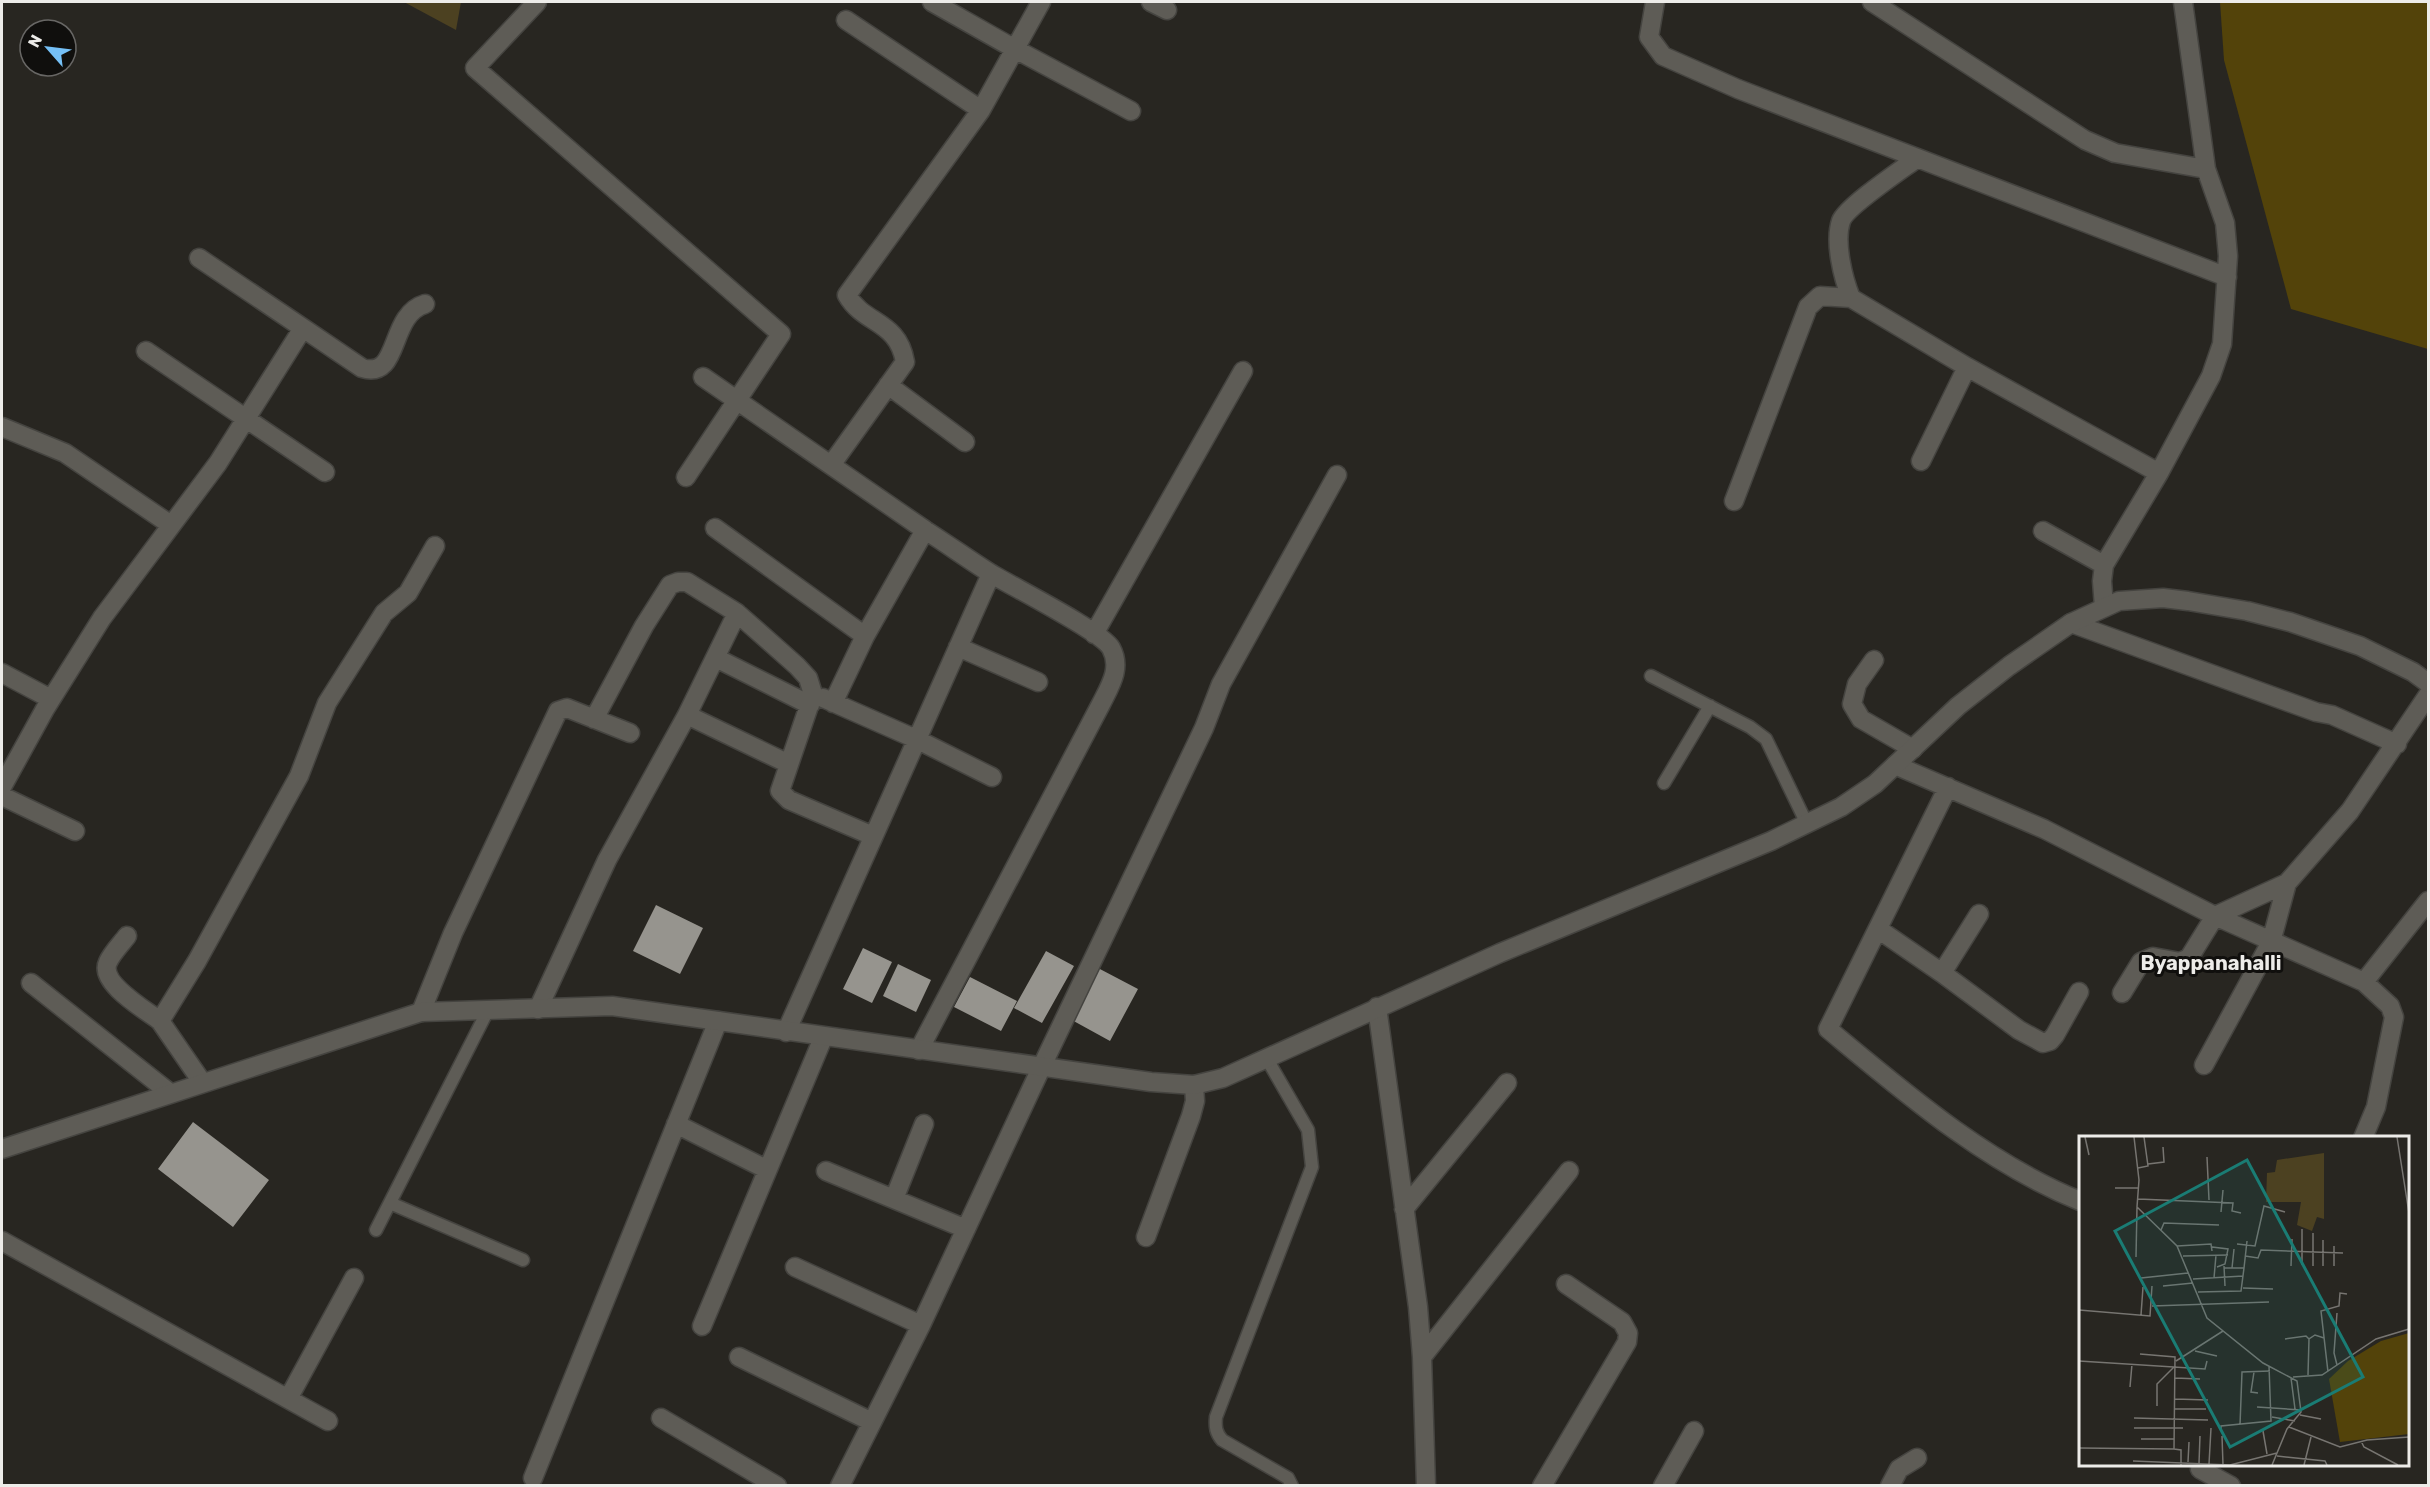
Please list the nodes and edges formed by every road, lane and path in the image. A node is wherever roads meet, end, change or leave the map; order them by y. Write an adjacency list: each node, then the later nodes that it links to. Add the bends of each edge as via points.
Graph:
1 (537, 2): 23 (street, via 475,68 781,334)
2 (932, 2): 8 (street)
3 (1041, 2): 8 (street)
4 (1655, 2): 11 (street, via 1649,37 1663,56)
5 (1872, 2): 12 (street, via 2085,140 2115,153)
6 (2184, 2): 12 (street)
7 (846, 20): 9 (street)
8 (1014, 49): 9 (street); 10 (street)
9 (981, 110): 22 (street, via 847,295 853,306 890,332 902,347 905,362)
10 (1131, 111)
11 (1916, 159): 14 (street); 15 (street, via 1841,219 1838,244)
12 (2206, 169): 14 (street, via 2225,223)
13 (199, 258): 17 (street)
14 (2227, 277): 30 (street, via 2222,344 2211,376)
15 (1851, 298): 19 (street); 33 (street, via 1820,296 1808,307)
16 (425, 304): 17 (street, via 409,312 388,360 371,371)
17 (303, 328): 24 (street)
18 (146, 351): 24 (street)
19 (1967, 367): 27 (street); 30 (street)
20 (1243, 371): 44 (street)
21 (703, 377): 23 (street)
22 (888, 385): 26 (street); 28 (street)
23 (737, 400): 28 (street); 32 (street)
24 (246, 418): 29 (street); 34 (street)
25 (2, 427): 34 (street, via 65,453)
26 (965, 442)
27 (1921, 461)
28 (831, 465): 36 (street)
29 (325, 472)
30 (2159, 473): 39 (street)
31 (1337, 475): 97 (street, via 1221,684 1204,728)
32 (686, 477)
33 (1734, 501)
34 (171, 525): 54 (street, via 102,618)
35 (715, 528): 45 (street)
36 (925, 530): 40 (street); 45 (street)
37 (2043, 531): 39 (street)
38 (435, 546): 90 (street, via 408,593 384,613 327,703 299,776)
39 (2104, 565): 41 (street)
40 (991, 574): 44 (street); 46 (street)
41 (2104, 607): 43 (street); 52 (street, via 2119,601 2163,598 2247,611 2360,646)
42 (737, 614): 47 (street); 55 (street, via 808,678); 59 (street, via 687,582 670,585)
43 (2071, 623): 62 (street, via 2332,715); 63 (street, via 1958,706)
44 (1094, 634): 94 (street, via 1110,647 1116,663 1115,676)
45 (865, 636): 56 (street)
46 (958, 648): 51 (street); 61 (street)
47 (716, 658): 55 (street); 58 (street)
48 (1874, 660): 63 (street, via 1857,684 1852,704 1861,719)
49 (2, 673): 54 (street)
50 (1651, 676): 57 (lane)
51 (1038, 682)
52 (2428, 683)
53 (2428, 695): 62 (street)
54 (51, 699): 68 (street)
55 (812, 699): 56 (street); 64 (street)
56 (833, 703): 61 (street)
57 (1710, 706): 67 (lane); 71 (lane, via 1766,739)
58 (687, 715): 64 (street); 87 (street, via 607,860)
59 (594, 719): 60 (street); 89 (street, via 567,708 554,717 453,933)
60 (630, 733)
61 (916, 740): 66 (street); 73 (street)
62 (2397, 744): 74 (street, via 2350,811)
63 (1913, 749): 65 (street)
64 (789, 764): 73 (street, via 780,791 789,800)
65 (1896, 765): 69 (street); 71 (street, via 1852,801)
66 (992, 777)
67 (1664, 783)
68 (2, 787)
69 (1948, 787): 77 (street, via 2044,829); 78 (street)
70 (2, 796): 72 (street)
71 (1807, 824): 86 (street)
72 (75, 831)
73 (873, 836): 92 (street)
74 (2288, 883): 77 (street); 80 (street)
75 (2428, 901): 82 (street)
76 (1979, 914): 81 (street)
77 (2215, 916): 80 (street); 85 (street, via 2190,958 2180,962 2153,957 2141,962)
78 (1878, 929): 81 (street); 110 (street, via 1828,1029 1960,1133 2022,1172)
79 (128, 936): 90 (street, via 107,963 107,976 115,987)
80 (2271, 942): 82 (street); 96 (street)
81 (1942, 973): 84 (street, via 2043,1043 2055,1035)
82 (2364, 981): 104 (street, via 2390,1006 2394,1017 2376,1107)
83 (32, 983): 101 (street)
84 (2079, 992)
85 (2122, 993)
86 (1377, 1007): 95 (street); 112 (street)
87 (538, 1009): 88 (street); 91 (street, via 612,1006)
88 (488, 1011): 89 (street); 111 (lane)
89 (421, 1012): 98 (street)
90 (160, 1021): 98 (street)
91 (718, 1021): 92 (street); 102 (street)
92 (786, 1032): 93 (street)
93 (823, 1038): 94 (street); 106 (street)
94 (919, 1050): 97 (street)
95 (1267, 1059): 100 (street); 135 (lane, via 1308,1130 1312,1167 1215,1427 1222,1440 1288,1478)
96 (2204, 1065)
97 (1042, 1066): 100 (street); 113 (street)
98 (202, 1082): 101 (street)
99 (1507, 1083): 112 (street)
100 (1194, 1085): 115 (street, via 1194,1108)
101 (170, 1093): 105 (street)
102 (676, 1124): 106 (street); 132 (street)
103 (924, 1124): 109 (street)
104 (2363, 1136)
105 (2, 1149)
106 (766, 1169): 122 (street)
107 (826, 1171): 109 (street)
108 (1569, 1171): 124 (street)
109 (894, 1199): 113 (street)
110 (2079, 1200)
111 (390, 1203): 114 (lane); 117 (lane)
112 (1404, 1209): 124 (street)
113 (966, 1229): 121 (street)
114 (376, 1230)
115 (1146, 1237)
116 (2, 1240): 125 (street)
117 (523, 1260)
118 (795, 1267): 121 (street)
119 (354, 1278): 125 (street)
120 (1566, 1284): 137 (street, via 1622,1322 1628,1333 1627,1342)
121 (921, 1325): 128 (street)
122 (702, 1326)
123 (739, 1357): 128 (street)
124 (1422, 1357): 136 (street)
125 (288, 1399): 127 (street)
126 (661, 1418): 133 (street)
127 (328, 1421)
128 (872, 1422): 134 (street)
129 (1694, 1431): 138 (street)
130 (1917, 1458): 139 (street, via 1899,1469)
131 (2202, 1466): 140 (street, via 2200,1469)
132 (533, 1478)
133 (777, 1485)
134 (840, 1485)
135 (1292, 1485)
136 (1426, 1485)
137 (1542, 1485)
138 (1662, 1485)
139 (1890, 1485)
140 (2231, 1485)

